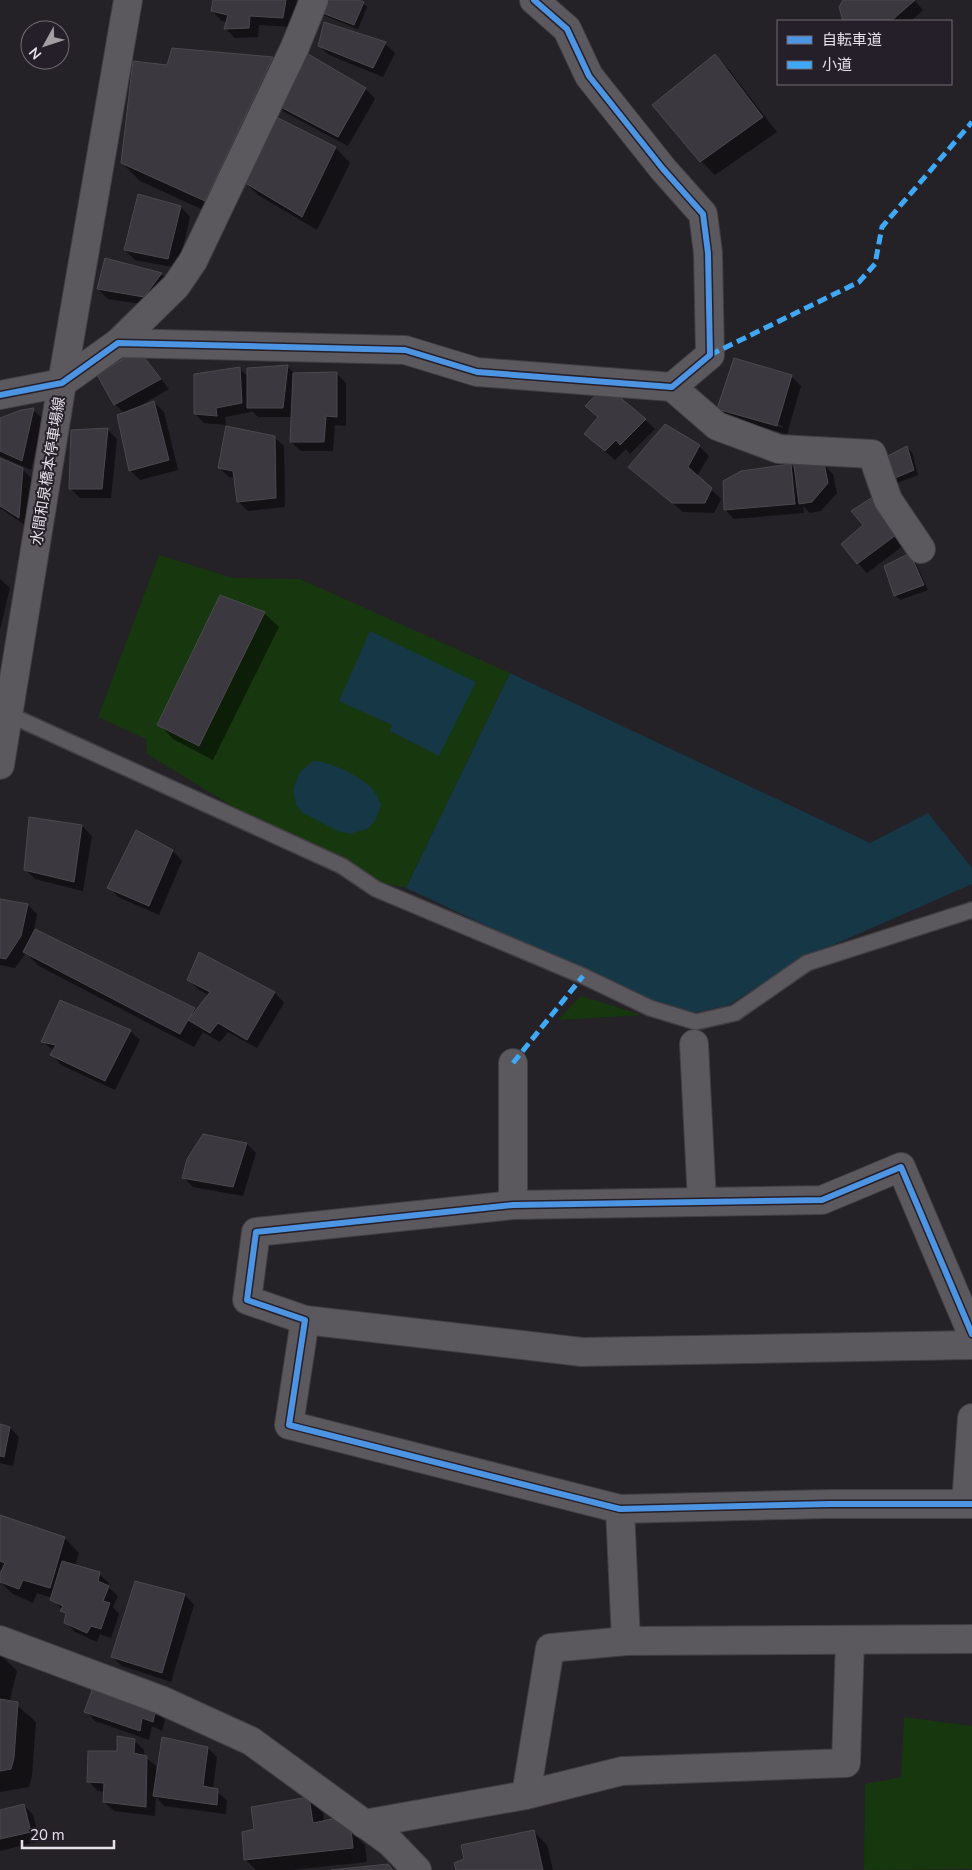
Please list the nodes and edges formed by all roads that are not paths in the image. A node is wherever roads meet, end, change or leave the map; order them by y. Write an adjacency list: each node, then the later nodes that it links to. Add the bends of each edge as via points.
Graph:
1 (128, 0): 5 (street, 水間和泉橋本停車場線)
2 (314, 0): 4 (street, via 295,47 193,261 176,286)
3 (534, 0): 6 (street, via 567,29 589,76 662,169 703,214 708,253 710,355)
4 (118, 343): 5 (street); 6 (street, via 405,350 477,372)
5 (62, 383): 7 (street); 9 (street, 水間和泉橋本停車場線)
6 (672, 388): 8 (street, via 717,426 779,449 872,454 888,500)
7 (0, 395)
8 (921, 549)
9 (8, 714): 10 (street, 水間和泉橋本停車場線); 11 (lane, via 342,866 376,889 583,976 650,1008 696,1022 735,1013 807,963)
10 (0, 765)
11 (972, 910)
12 (694, 1044): 14 (street)
13 (514, 1063): 15 (street)
14 (702, 1202): 15 (street); 17 (street, via 822,1200 901,1167)
15 (512, 1205): 16 (street, via 256,1232 247,1300)
16 (305, 1320): 18 (street, via 582,1352); 21 (street, via 289,1425)
17 (972, 1334)
18 (972, 1345)
19 (972, 1418): 20 (street)
20 (969, 1504): 21 (street)
21 (620, 1509): 25 (street)
22 (972, 1639): 24 (street)
23 (0, 1640): 27 (street, via 161,1700 251,1741)
24 (850, 1640): 25 (street); 26 (street, via 846,1763 622,1771)
25 (626, 1641): 26 (street, via 550,1648)
26 (526, 1794): 27 (street)
27 (364, 1824): 28 (street, via 391,1843)
28 (417, 1870)

